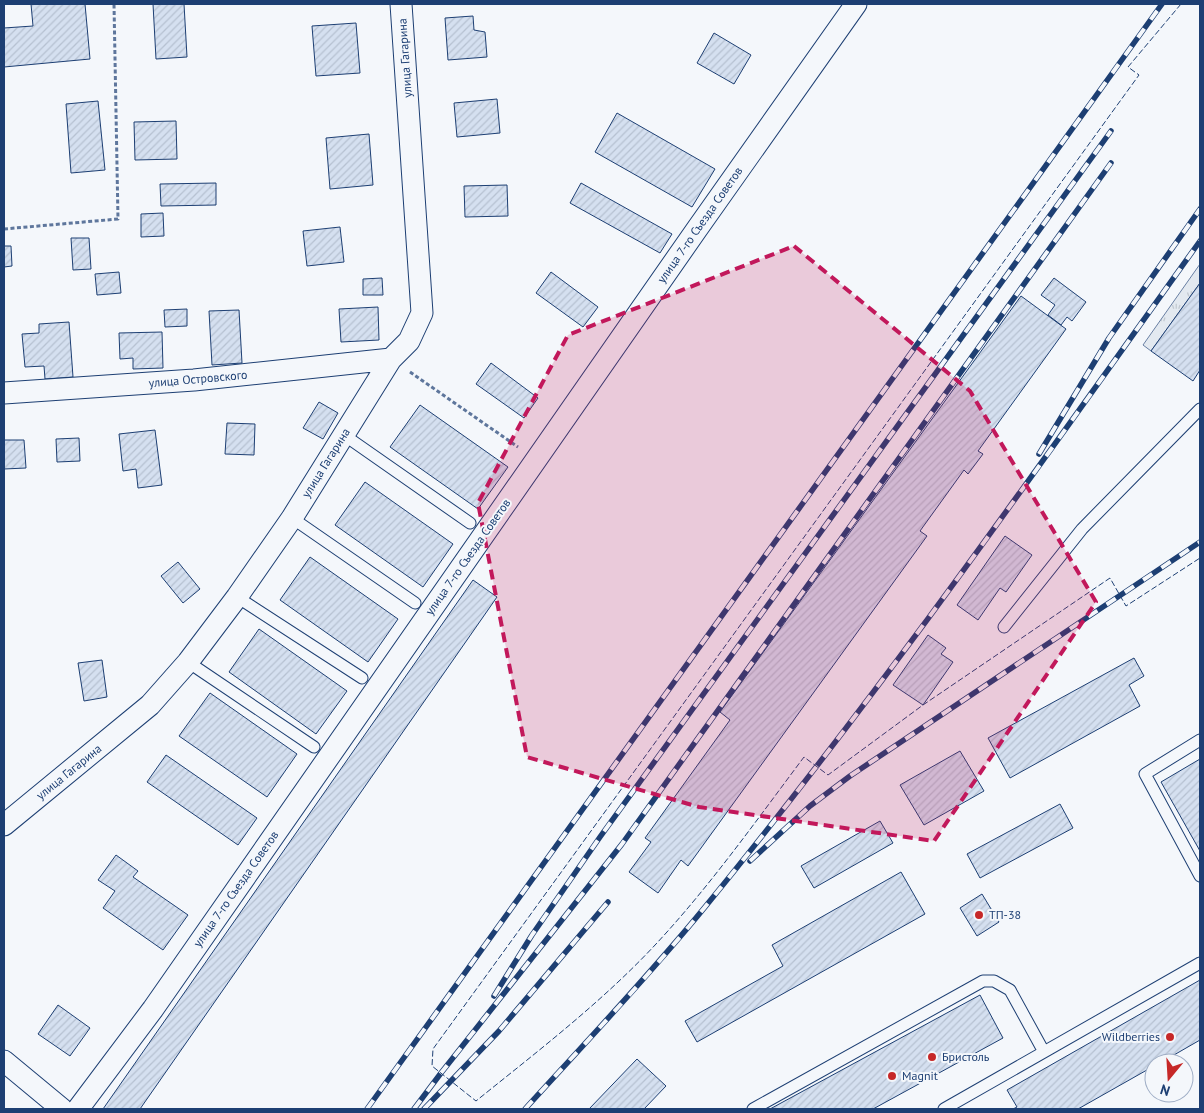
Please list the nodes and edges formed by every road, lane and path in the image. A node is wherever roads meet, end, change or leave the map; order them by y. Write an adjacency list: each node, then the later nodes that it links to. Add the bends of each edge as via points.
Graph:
1 (114, 4): 4 (path, via 118,219)
2 (401, 4): 5 (street, улица Гагарина, via 422,313 409,341)
3 (856, 4): 25 (street, улица 7-го Съезда Советов, via 153,1009)
4 (4, 229)
5 (391, 359): 6 (street, улица Островского, via 194,380); 8 (street, улица Гагарина); 9 (path)
6 (4, 393)
7 (1200, 409): 14 (lane, via 1082,529)
8 (344, 435): 10 (street, улица Гагарина); 11 (lane)
9 (523, 450)
10 (292, 518): 12 (street, улица Гагарина); 13 (lane)
11 (470, 523)
12 (237, 597): 15 (street, улица Гагарина); 16 (lane)
13 (414, 603)
14 (1004, 626)
15 (188, 662): 18 (lane); 19 (street, улица Гагарина, via 150,705)
16 (362, 678)
17 (1200, 740): 20 (lane, via 1145,774)
18 (314, 747)
19 (4, 825)
20 (1200, 876)
21 (1200, 964): 22 (lane)
22 (1044, 1052): 26 (lane, via 1010,990 994,981 983,981); 27 (lane)
23 (4, 1061): 24 (street)
24 (62, 1109)
25 (78, 1109)
26 (754, 1109)
27 (944, 1109)

